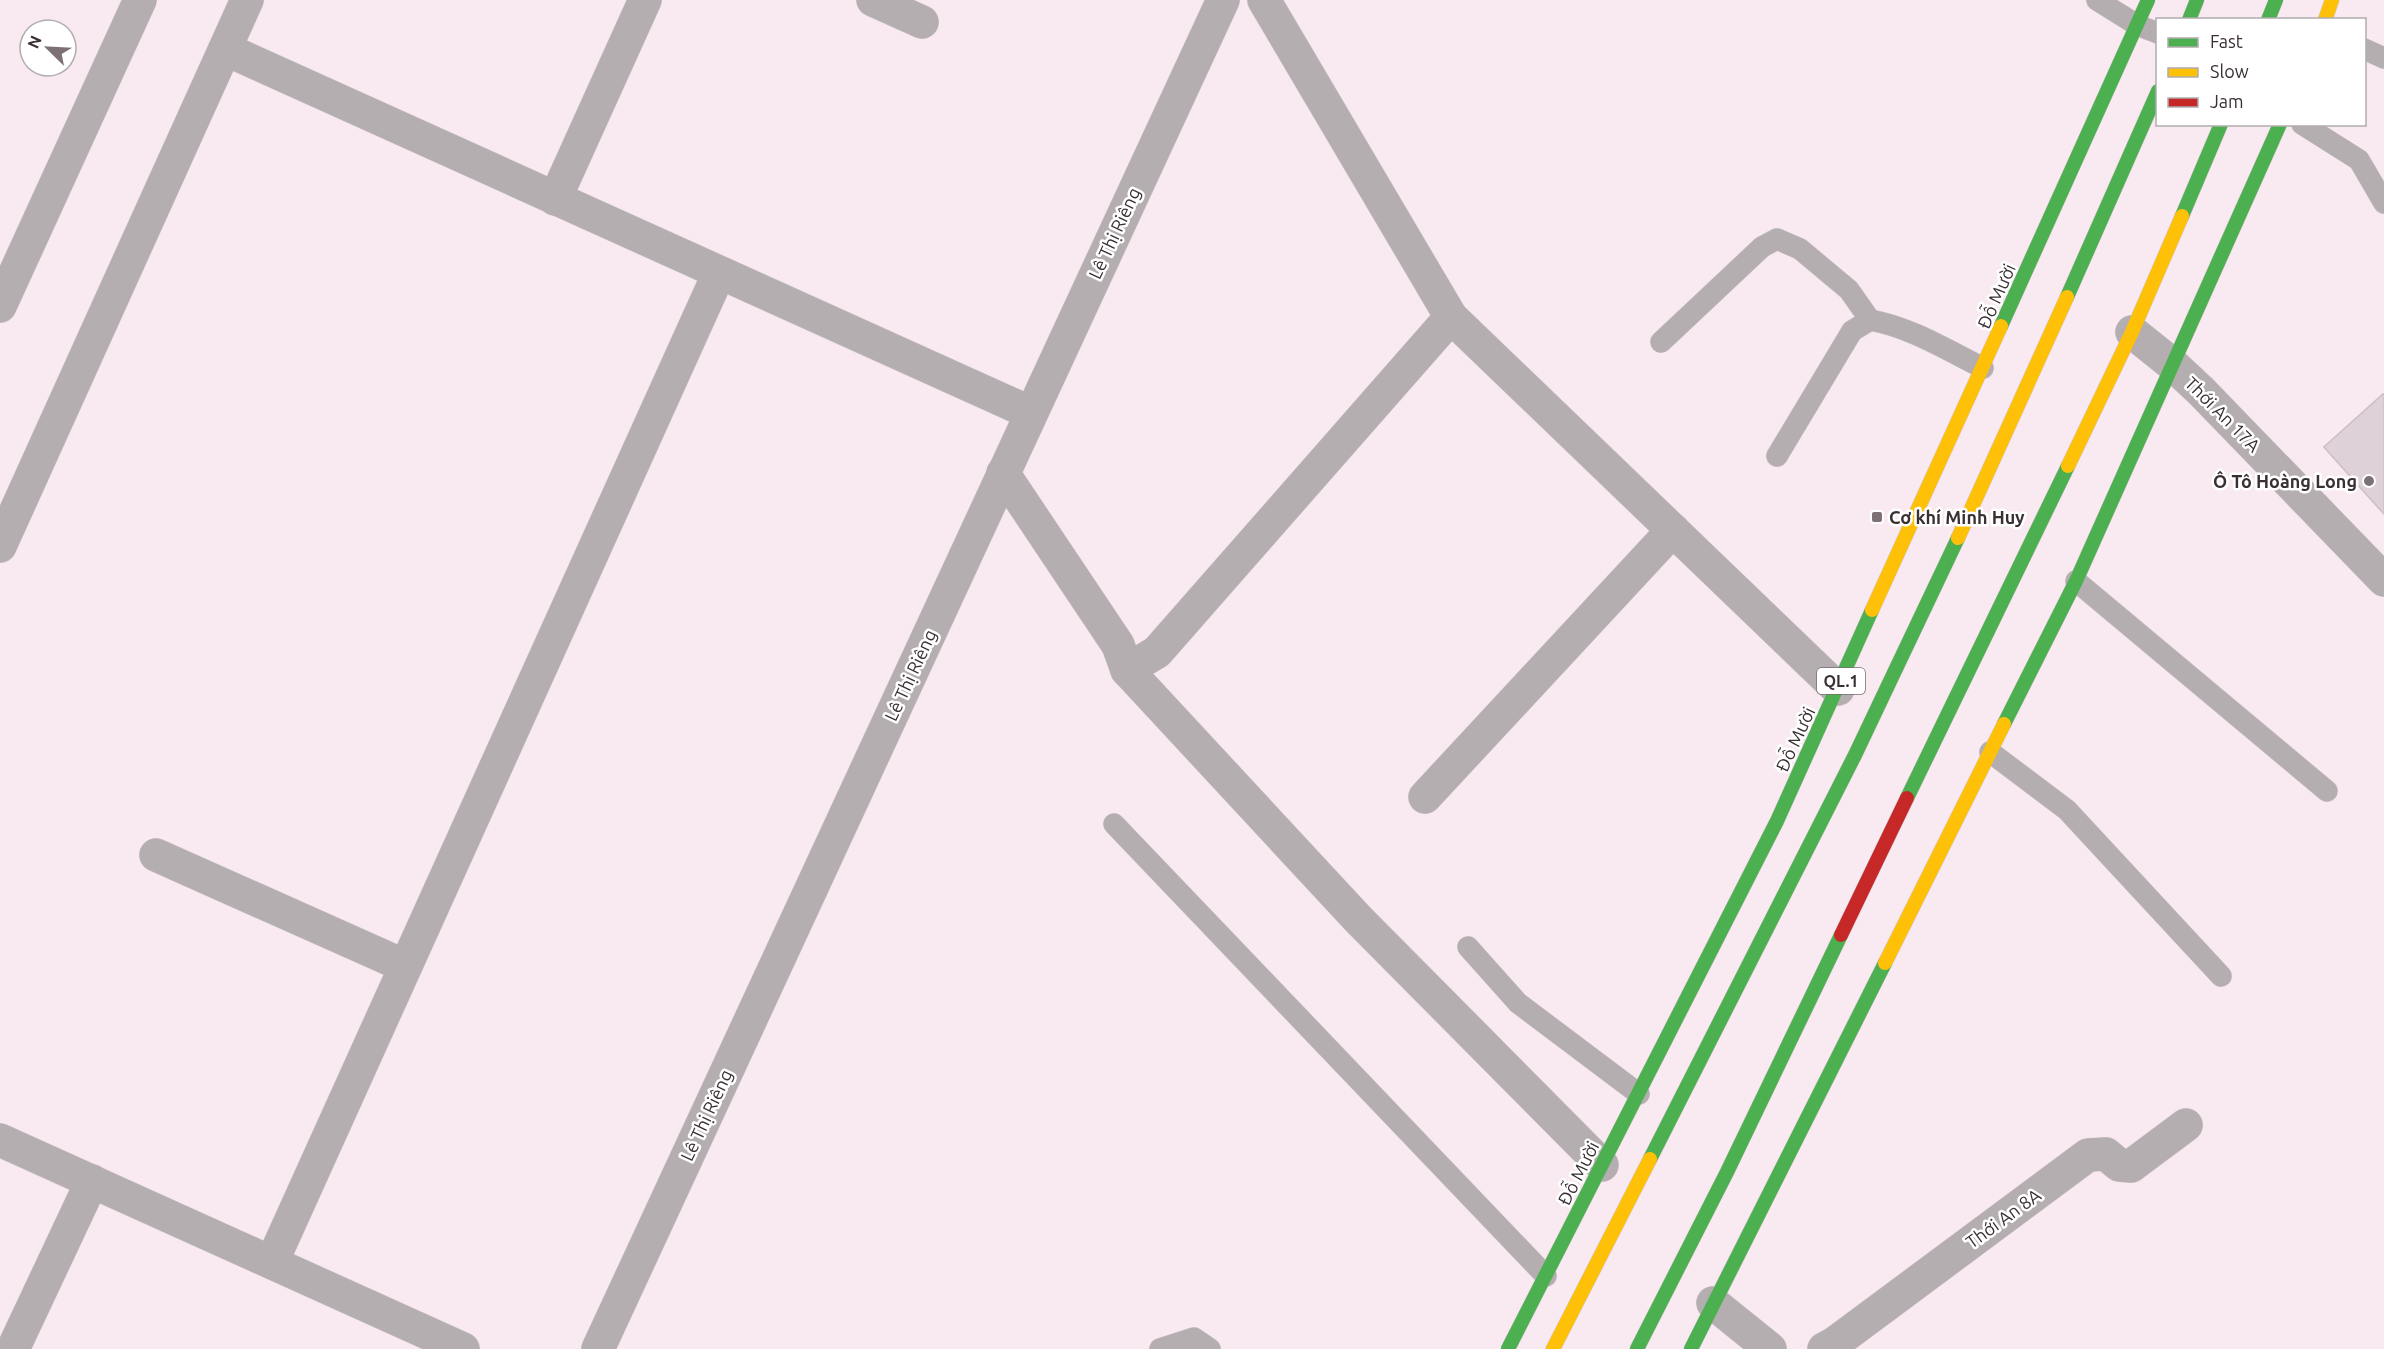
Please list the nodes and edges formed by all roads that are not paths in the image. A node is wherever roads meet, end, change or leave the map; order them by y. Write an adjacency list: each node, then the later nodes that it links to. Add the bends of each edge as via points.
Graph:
1 (140, 0): 26 (street)
2 (247, 0): 16 (street)
3 (645, 0): 23 (street)
4 (873, 0): 13 (street)
5 (1223, 0): 33 (street, Lê Thị Riêng)
6 (1264, 0): 27 (street)
7 (2097, 0): 14 (lane)
8 (2148, 0): 14 (highway, Đỗ Mười / QL.1)
9 (2197, 0): 11 (highway)
10 (2332, 0): 12 (highway)
11 (2190, 18)
12 (2326, 18)
13 (922, 22)
14 (2137, 25): 15 (lane); 32 (highway, Đỗ Mười / QL.1)
15 (2156, 33)
16 (225, 49): 23 (street); 37 (street)
17 (2366, 50): 18 (lane)
18 (2384, 58)
19 (2156, 93): 67 (highway, QL.1, via 1994,461 1855,755)
20 (2220, 126): 29 (highway)
21 (2279, 126): 31 (highway)
22 (2305, 126): 24 (lane, via 2359,160)
23 (555, 200): 25 (street)
24 (2384, 203)
25 (719, 273): 33 (street); 48 (street)
26 (0, 306)
27 (1451, 317): 36 (street); 40 (street, via 1157,652)
28 (1870, 320): 30 (lane, via 1850,290 1800,249 1777,239 1762,248); 32 (lane, via 1889,324); 34 (lane, via 1852,331)
29 (2132, 332): 31 (street, Thới An 17A); 54 (highway)
30 (1661, 342)
31 (2172, 363): 38 (street, Thới An 17A); 39 (highway)
32 (1983, 368): 41 (highway, Đỗ Mười / QL.1)
33 (1031, 413): 35 (street, Lê Thị Riêng)
34 (1777, 456)
35 (1004, 473): 40 (street, via 1118,645); 63 (street, Lê Thị Riêng)
36 (1673, 530): 41 (street); 44 (street)
37 (0, 546)
38 (2384, 580)
39 (2076, 581): 42 (highway); 43 (lane)
40 (1127, 670): 53 (street, via 1358,919)
41 (1838, 688): 50 (highway, Đỗ Mười / QL.1, via 1777,821)
42 (1990, 752): 49 (lane, via 2067,810); 60 (highway)
43 (2327, 790)
44 (1425, 797)
45 (1114, 824): 59 (lane)
46 (156, 855): 48 (street)
47 (1468, 947): 50 (lane, via 1518,1003)
48 (405, 966): 57 (street)
49 (2221, 976)
50 (1639, 1094): 53 (highway, Đỗ Mười / QL.1)
51 (2186, 1125): 71 (street, Thới An 8A, via 2131,1166 2119,1165 2106,1154 2088,1155)
52 (0, 1140): 55 (street)
53 (1602, 1165): 59 (highway, Đỗ Mười / QL.1)
54 (1727, 1172): 56 (highway); 68 (highway)
55 (92, 1181): 57 (street); 61 (street)
56 (1722, 1215)
57 (272, 1262): 62 (street)
58 (1717, 1270): 60 (highway)
59 (1546, 1276): 66 (highway, Đỗ Mười / QL.1)
60 (1713, 1303): 69 (highway); 70 (street)
61 (13, 1349)
62 (463, 1349)
63 (598, 1349)
64 (1161, 1349): 65 (lane, via 1194,1338)
65 (1210, 1349)
66 (1508, 1349)
67 (1553, 1349)
68 (1638, 1349)
69 (1691, 1349)
70 (1770, 1349)
71 (1824, 1349)

